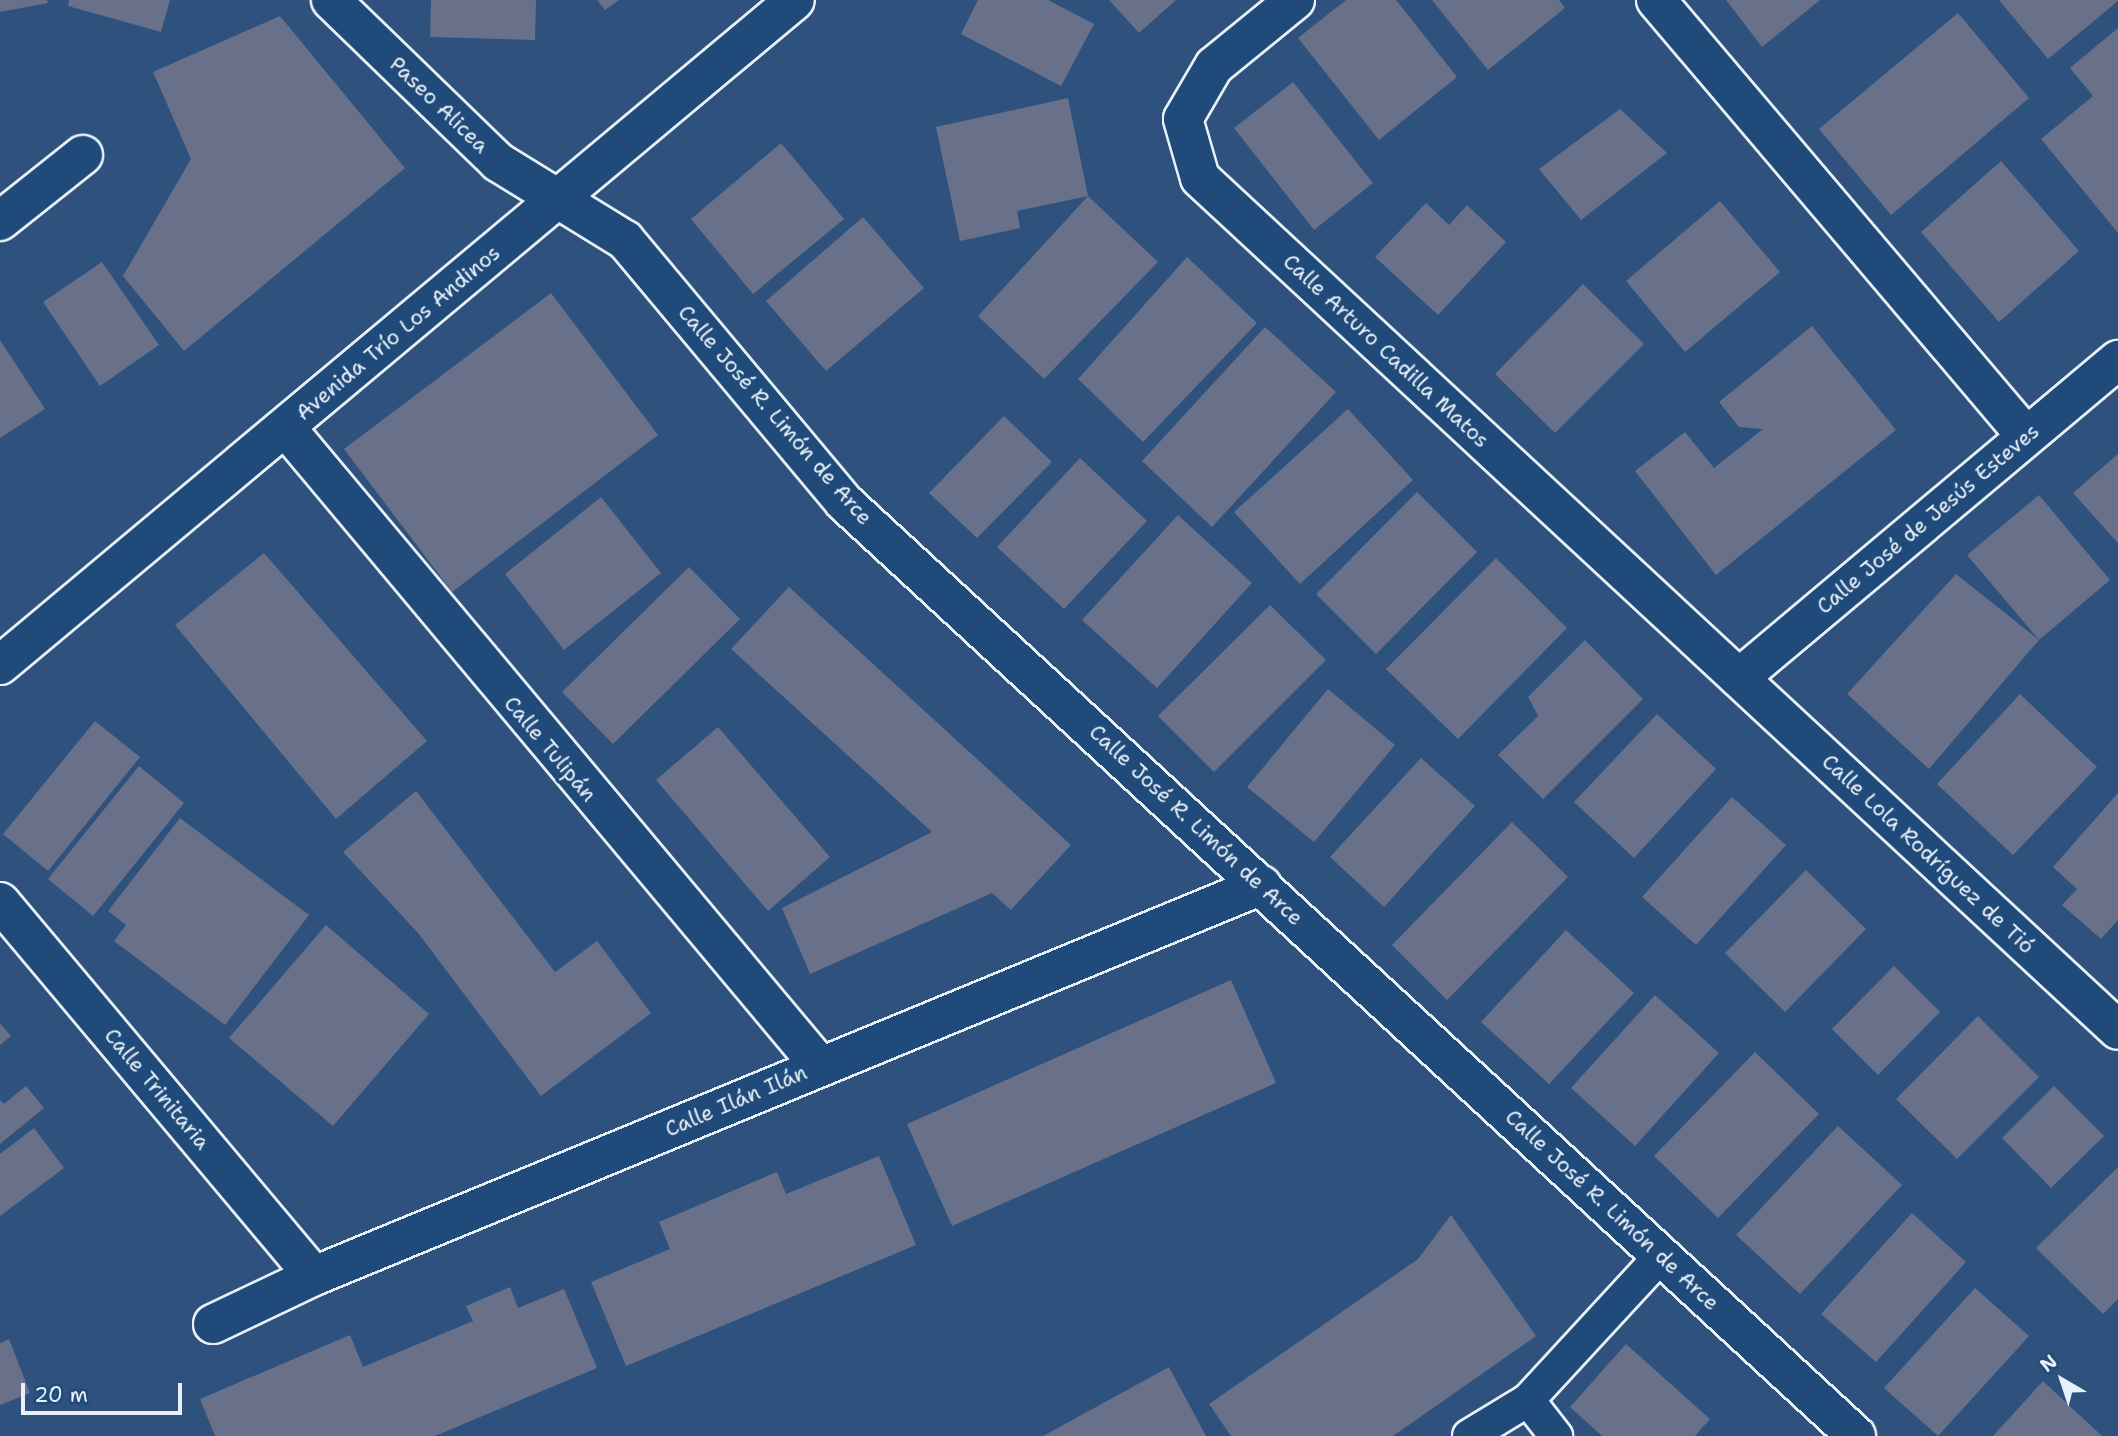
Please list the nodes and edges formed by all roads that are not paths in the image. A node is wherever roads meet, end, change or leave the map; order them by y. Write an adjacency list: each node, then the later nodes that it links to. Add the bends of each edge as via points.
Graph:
1 (331, 0): 6 (street, Paseo Alicea, via 498,162)
2 (795, 0): 6 (street, Avenida Trío Los Andinos)
3 (1295, 0): 12 (street, Calle Arturo Cadilla Matos, via 1214,66 1183,119 1200,178)
4 (1656, 0): 10 (street)
5 (83, 155): 7 (street)
6 (557, 198): 9 (street, Avenida Trío Los Andinos); 13 (street, Calle José R. Limón de Arce, via 625,240 845,502)
7 (0, 221)
8 (2118, 360): 10 (street, Calle José de Jesús Esteves)
9 (286, 428): 11 (street, Avenida Trío Los Andinos); 16 (street, Calle Tulipán)
10 (2025, 436): 12 (street, Calle José de Jesús Esteves)
11 (0, 665)
12 (1738, 678): 15 (street, Calle Lola Rodríguez de Tió)
13 (1262, 885): 16 (street, Calle Ilán Ilán); 17 (street, Calle José R. Limón de Arce)
14 (0, 902): 18 (street, Calle Trinitaria)
15 (2118, 1030)
16 (820, 1066): 18 (street, Calle Ilán Ilán)
17 (1661, 1256): 20 (lane); 23 (street, Calle José R. Limón de Arce)
18 (314, 1276): 19 (street, Calle Ilán Ilán)
19 (213, 1324)
20 (1528, 1400): 21 (lane); 22 (lane)
21 (1469, 1436)
22 (1556, 1436)
23 (1856, 1436)

